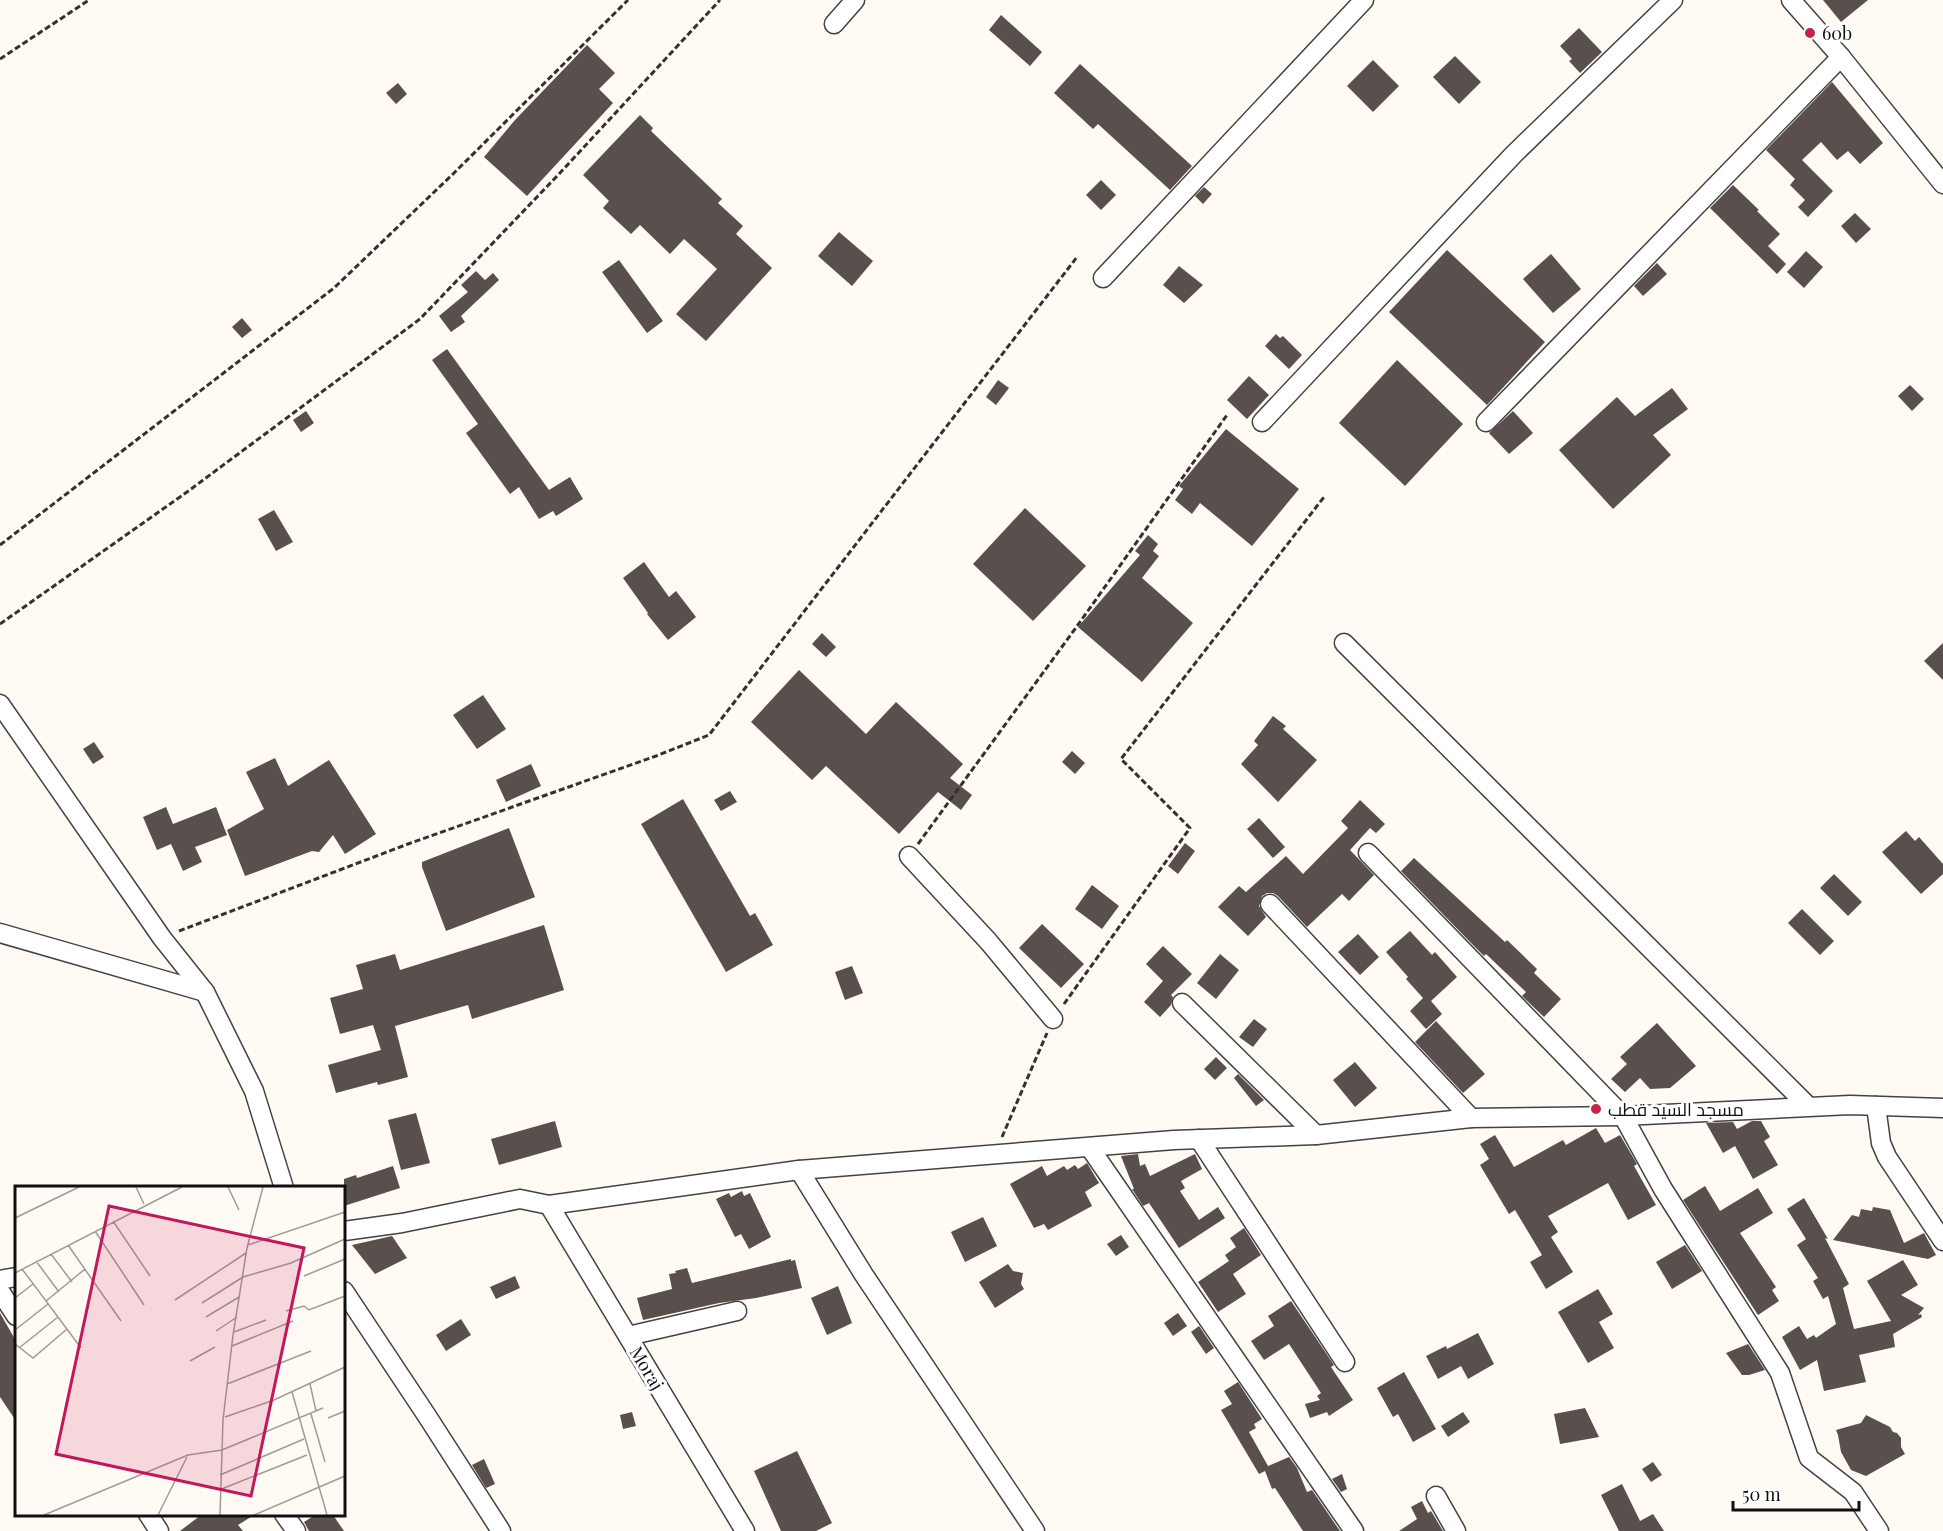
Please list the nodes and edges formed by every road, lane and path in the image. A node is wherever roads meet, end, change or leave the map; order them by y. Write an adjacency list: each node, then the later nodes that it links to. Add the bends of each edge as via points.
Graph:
1 (89, 0): 10 (path)
2 (628, 0): 18 (path, via 334,288)
3 (720, 0): 19 (path, via 420,319 187,492)
4 (855, 0): 8 (street)
5 (1364, 0): 13 (street)
6 (1673, 0): 15 (street, via 1514,154)
7 (1791, 0): 9 (street)
8 (834, 24)
9 (1841, 57): 11 (street); 16 (street)
10 (0, 59)
11 (1943, 184)
12 (1077, 257): 26 (path, via 708,735)
13 (1103, 278)
14 (1227, 415): 23 (path)
15 (1262, 422)
16 (1486, 422)
17 (1324, 497): 29 (path, via 1120,759 1190,828)
18 (0, 545)
19 (0, 624)
20 (1344, 643): 30 (street)
21 (0, 704): 26 (street)
22 (1368, 853): 33 (street)
23 (909, 856): 29 (street)
24 (1270, 904): 34 (street)
25 (0, 933): 27 (street)
26 (162, 938): 27 (street)
27 (205, 992): 40 (street, via 254,1090)
28 (1182, 1003): 35 (street)
29 (1053, 1019): 38 (path)
30 (1808, 1106): 31 (street); 33 (street)
31 (1876, 1106): 32 (street); 43 (street, via 1887,1157)
32 (1943, 1108)
33 (1623, 1116): 34 (street); 62 (street, via 1663,1189 1780,1373 1809,1458 1853,1492)
34 (1471, 1118): 35 (street)
35 (1316, 1135): 36 (street)
36 (1199, 1139): 37 (street); 51 (street)
37 (1090, 1148): 38 (street); 60 (street)
38 (994, 1155): 39 (street)
39 (799, 1170): 41 (street); 59 (street, via 864,1275)
40 (283, 1186)
41 (549, 1205): 42 (street, via 520,1199); 50 (street, Moraj)
42 (345, 1231)
43 (1943, 1241)
44 (15, 1277): 45 (street)
45 (0, 1280)
46 (0, 1291): 49 (street)
47 (345, 1292): 57 (street)
48 (737, 1311): 50 (street)
49 (15, 1314)
50 (628, 1336): 58 (street, Moraj)
51 (1345, 1362)
52 (1436, 1496): 61 (street)
53 (149, 1516): 55 (street)
54 (285, 1516): 56 (street)
55 (159, 1531)
56 (296, 1531)
57 (501, 1531)
58 (745, 1531)
59 (1035, 1531)
60 (1354, 1531)
61 (1456, 1531)
62 (1879, 1531)

